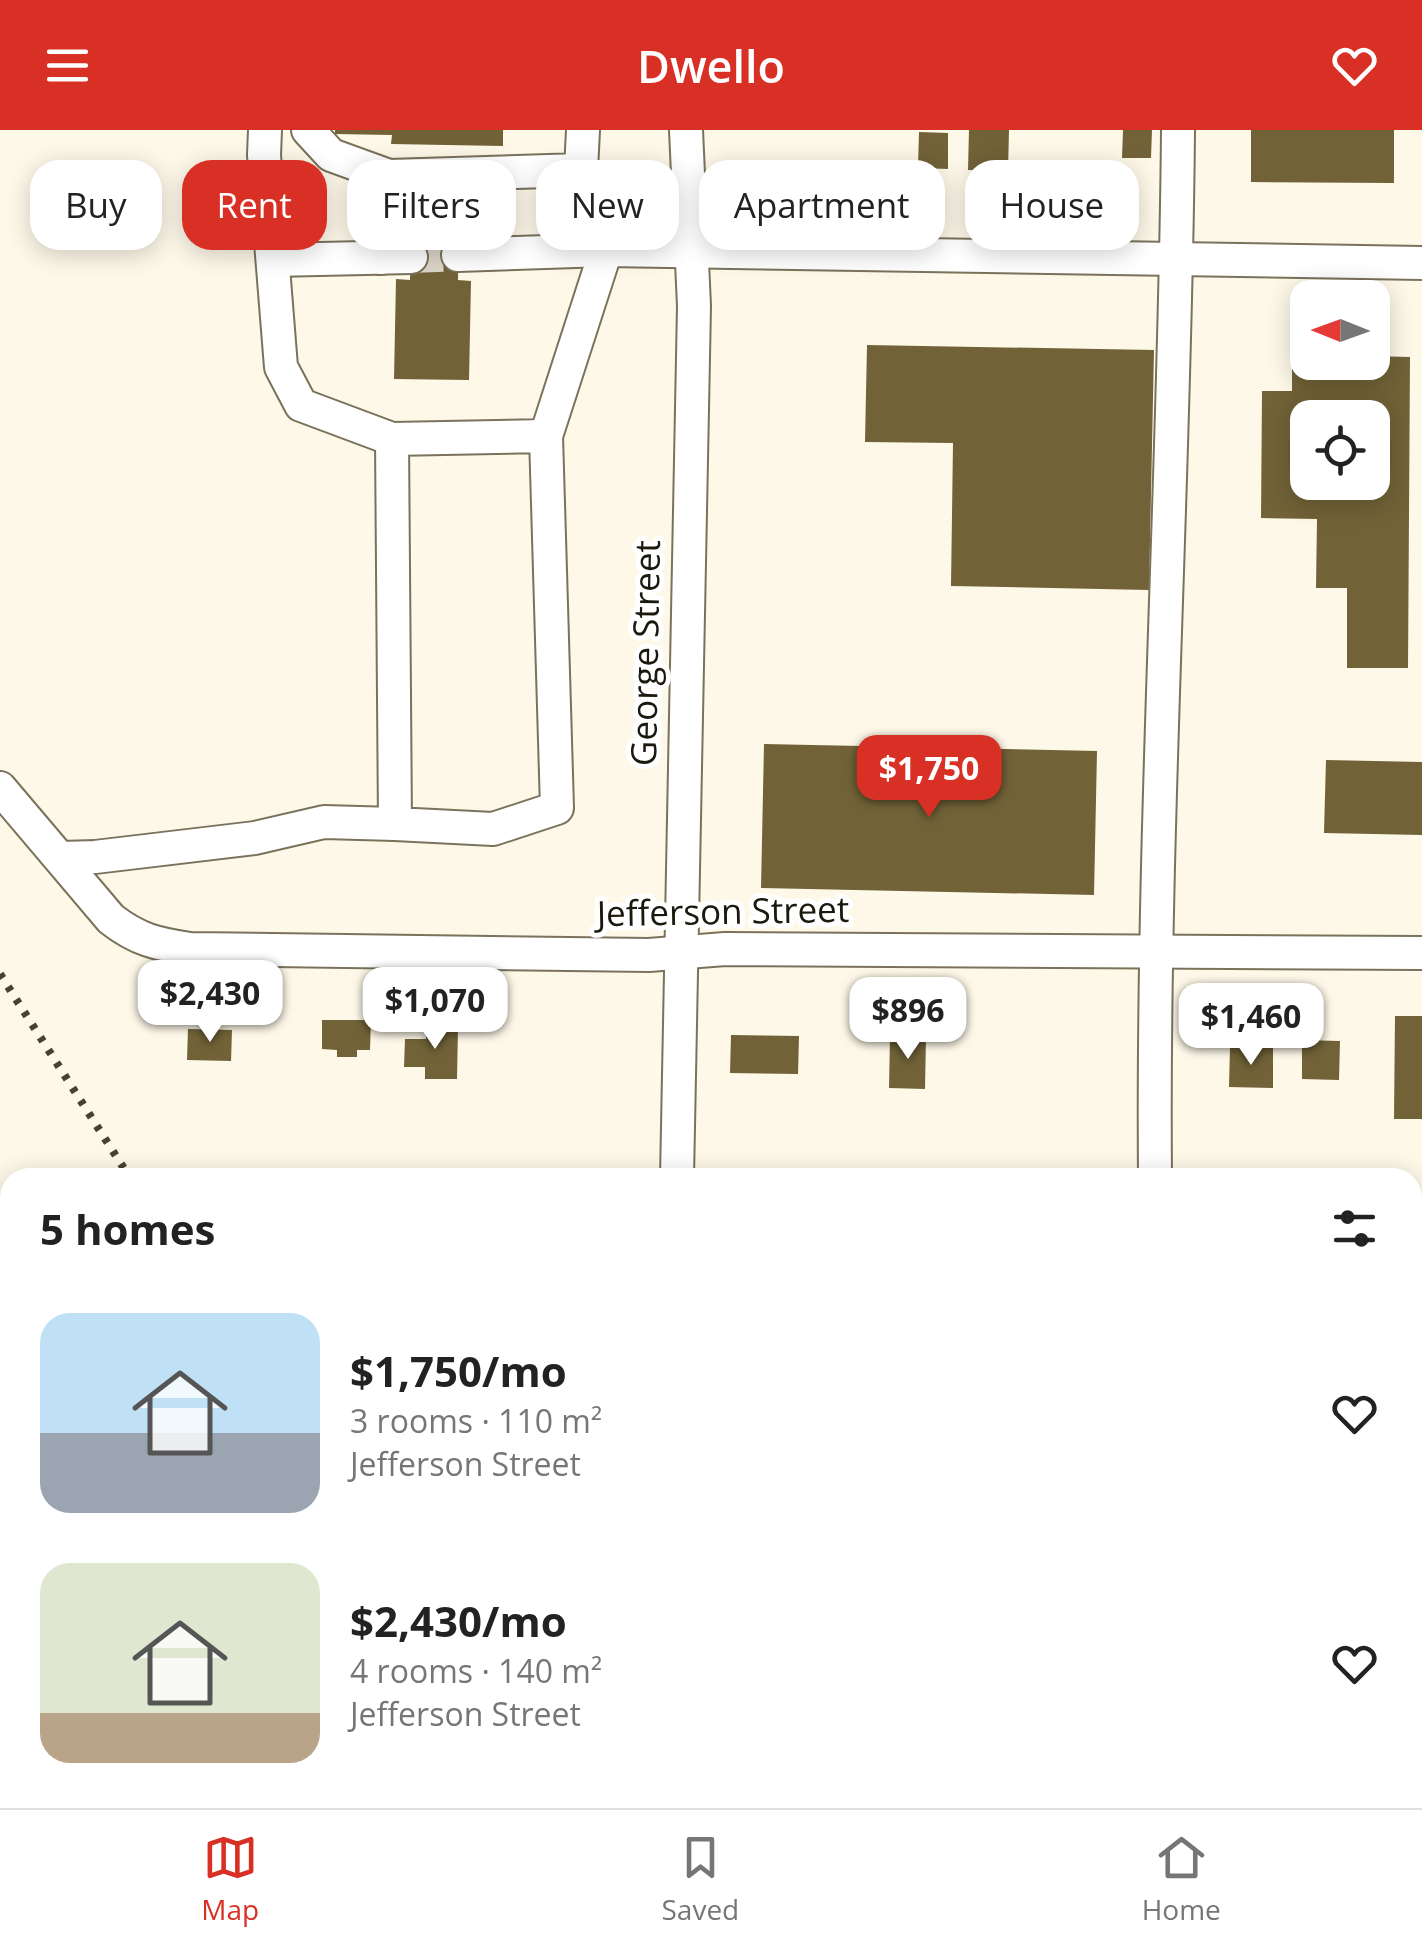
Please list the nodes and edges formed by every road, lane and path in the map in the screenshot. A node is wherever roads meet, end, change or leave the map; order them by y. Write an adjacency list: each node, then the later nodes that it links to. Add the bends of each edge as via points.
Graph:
1 (265, 130): 8 (street)
2 (308, 130): 3 (street, via 331,156 389,176 581,170)
3 (583, 130)
4 (686, 130): 7 (street, George Street)
5 (1178, 130): 9 (street)
6 (606, 250): 7 (street); 8 (street, via 471,255 468,206 404,207 396,258); 11 (street)
7 (692, 252): 9 (street); 17 (street, George Street)
8 (273, 260): 12 (street, via 281,367 301,405)
9 (1177, 260): 10 (street); 16 (street)
10 (1422, 264)
11 (546, 436): 12 (street); 14 (street, via 557,808 493,830)
12 (392, 439): 14 (street)
13 (0, 788): 15 (street, Jefferson Street)
14 (394, 824): 15 (street, via 324,822 255,838)
15 (61, 858): 17 (street, Jefferson Street, via 111,919 152,943)
16 (1156, 951): 17 (street, Jefferson Street); 18 (street, Jefferson Street); 20 (street)
17 (680, 953): 19 (street, George Street)
18 (1422, 954)
19 (677, 1168)
20 (1155, 1168)

